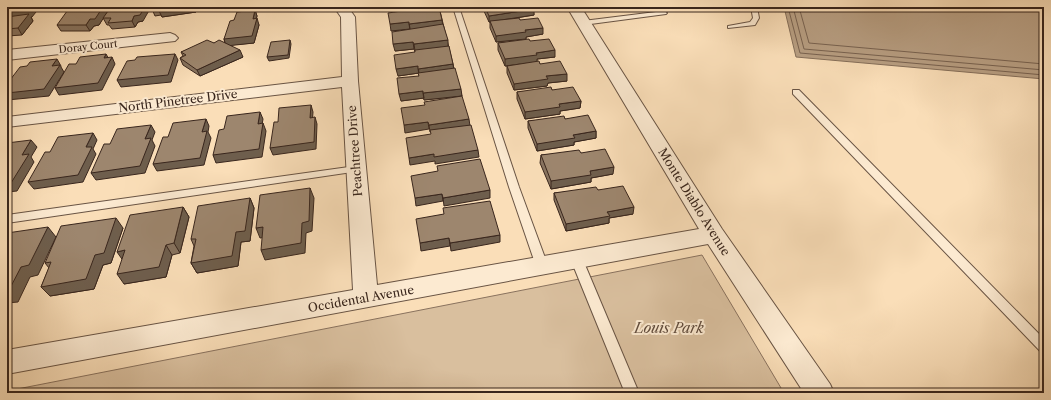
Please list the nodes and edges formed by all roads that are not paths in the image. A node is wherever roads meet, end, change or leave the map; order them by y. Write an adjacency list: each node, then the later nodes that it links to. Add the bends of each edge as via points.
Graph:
1 (341, 7): 11 (street, Peachtree Drive, via 348,17)
2 (456, 7): 18 (lane)
3 (745, 7): 7 (lane)
4 (754, 7): 7 (lane)
5 (664, 13): 6 (lane)
6 (579, 15): 16 (street, Monte Diablo Avenue)
7 (756, 18): 8 (lane, via 752,24)
8 (730, 27)
9 (170, 38): 10 (street, Doray Court)
10 (7, 55)
11 (350, 81): 13 (street, North Pinetree Drive); 14 (street, Peachtree Drive)
12 (796, 92): 20 (lane)
13 (7, 122)
14 (356, 169): 15 (lane); 19 (street, Peachtree Drive)
15 (7, 219)
16 (714, 235): 17 (street, Occidental Avenue); 23 (street, Monte Diablo Avenue)
17 (577, 260): 18 (street, Occidental Avenue); 22 (lane)
18 (542, 266): 19 (street, Occidental Avenue)
19 (366, 298): 21 (street, Occidental Avenue)
20 (1044, 347)
21 (7, 362)
22 (632, 393)
23 (820, 393)

